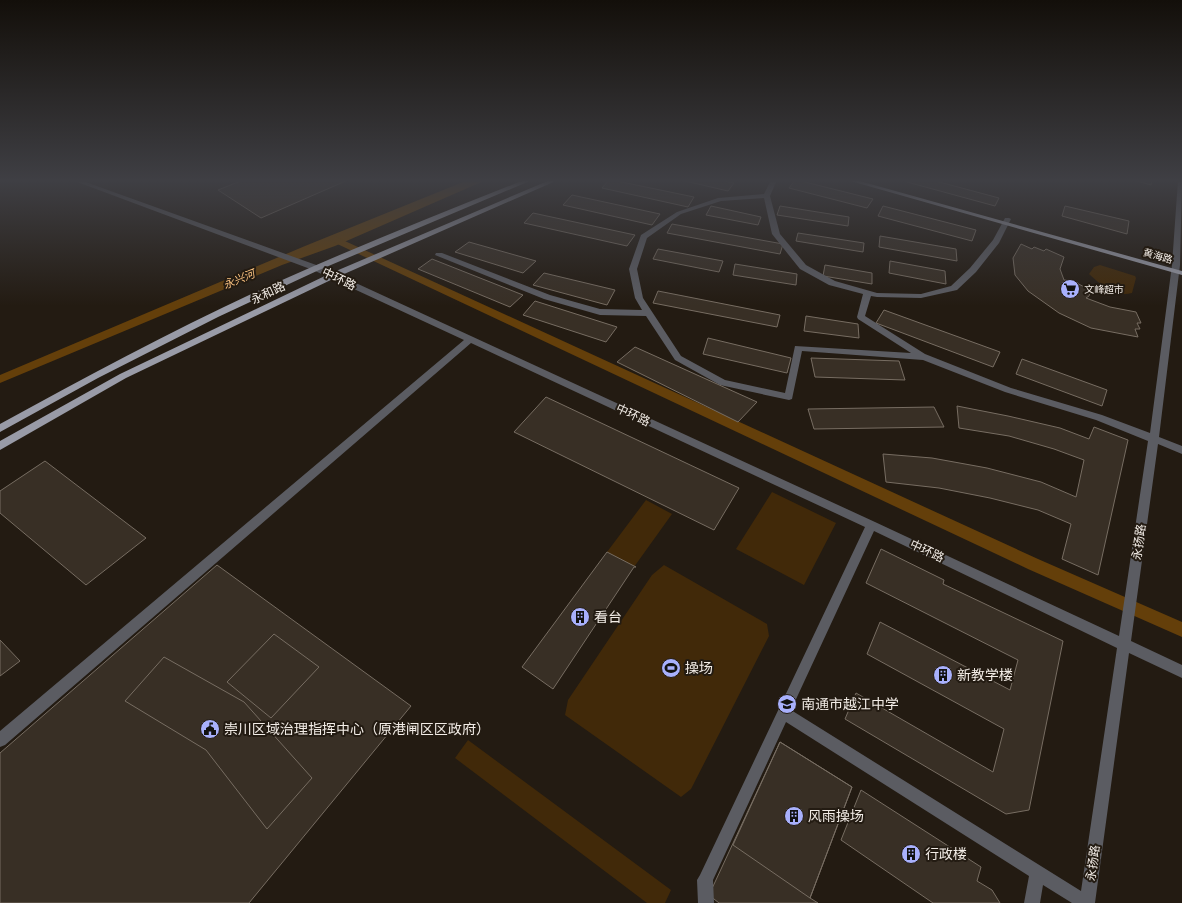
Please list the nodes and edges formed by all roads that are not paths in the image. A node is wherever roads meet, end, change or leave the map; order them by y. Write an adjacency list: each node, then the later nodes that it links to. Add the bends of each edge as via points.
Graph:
1 (191, 222): 10 (street, 中环路)
2 (429, 222): 10 (main road, 永和路)
3 (457, 222): 12 (main road, 永和路)
4 (666, 222): 14 (street, via 644,237 633,269 639,298)
5 (773, 222): 13 (street, via 776,234 803,267 832,283)
6 (1005, 222): 13 (street, via 996,241 973,270 954,288 921,296 877,295)
7 (1010, 222): 11 (main road, 黄海路)
8 (1180, 222): 11 (street, 永扬路)
9 (439, 255): 14 (street, via 546,297 600,312)
10 (316, 268): 12 (street, 中环路); 17 (main road, 永和路, via 144,351)
11 (1179, 269): 18 (street, 永扬路)
12 (332, 276): 15 (street, 中环路); 19 (main road, 永和路, via 123,376)
13 (868, 292): 16 (street, via 861,317)
14 (648, 313): 16 (street, via 678,358 723,383 789,397 798,348)
15 (468, 340): 21 (street, 中环路); 25 (street)
16 (924, 357): 18 (street, via 1008,390 1099,417)
17 (0, 428)
18 (1154, 440): 20 (street); 22 (street, 永扬路)
19 (0, 446)
20 (1182, 450)
21 (871, 525): 22 (street, 中环路); 24 (street)
22 (1124, 638): 23 (street, 中环路); 29 (street, 永扬路)
23 (1182, 672)
24 (783, 712): 26 (street); 27 (street, via 705,880)
25 (0, 740)
26 (1038, 872): 28 (street); 29 (street)
27 (706, 903)
28 (1032, 903)
29 (1086, 903)

